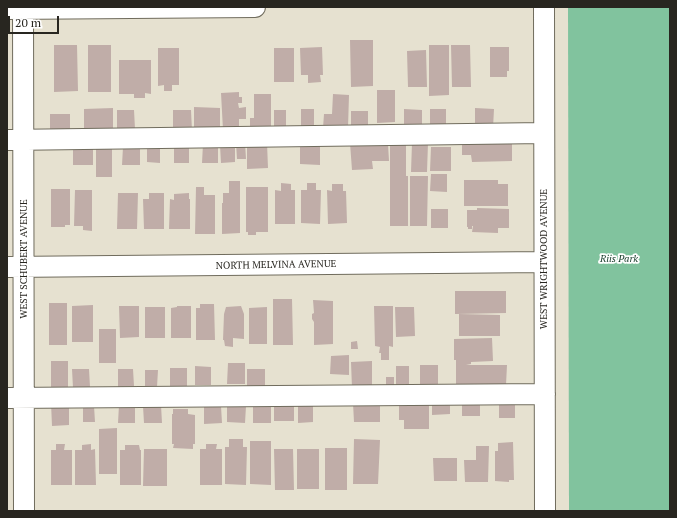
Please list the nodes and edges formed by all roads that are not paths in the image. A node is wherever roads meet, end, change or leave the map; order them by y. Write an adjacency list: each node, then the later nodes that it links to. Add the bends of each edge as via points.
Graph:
1 (255, 7): 3 (street)
2 (544, 7): 4 (street, WEST WRIGHTWOOD AVENUE)
3 (18, 9): 5 (street, WEST SCHUBERT AVENUE)
4 (544, 133): 5 (street); 6 (street, WEST WRIGHTWOOD AVENUE)
5 (15, 140): 7 (street, WEST SCHUBERT AVENUE)
6 (544, 262): 7 (street, NORTH MELVINA AVENUE); 8 (street, WEST WRIGHTWOOD AVENUE)
7 (15, 267): 9 (street, WEST SCHUBERT AVENUE)
8 (545, 394): 9 (street); 11 (street, WEST WRIGHTWOOD AVENUE)
9 (15, 398): 10 (street, WEST SCHUBERT AVENUE)
10 (24, 511)
11 (545, 511)

